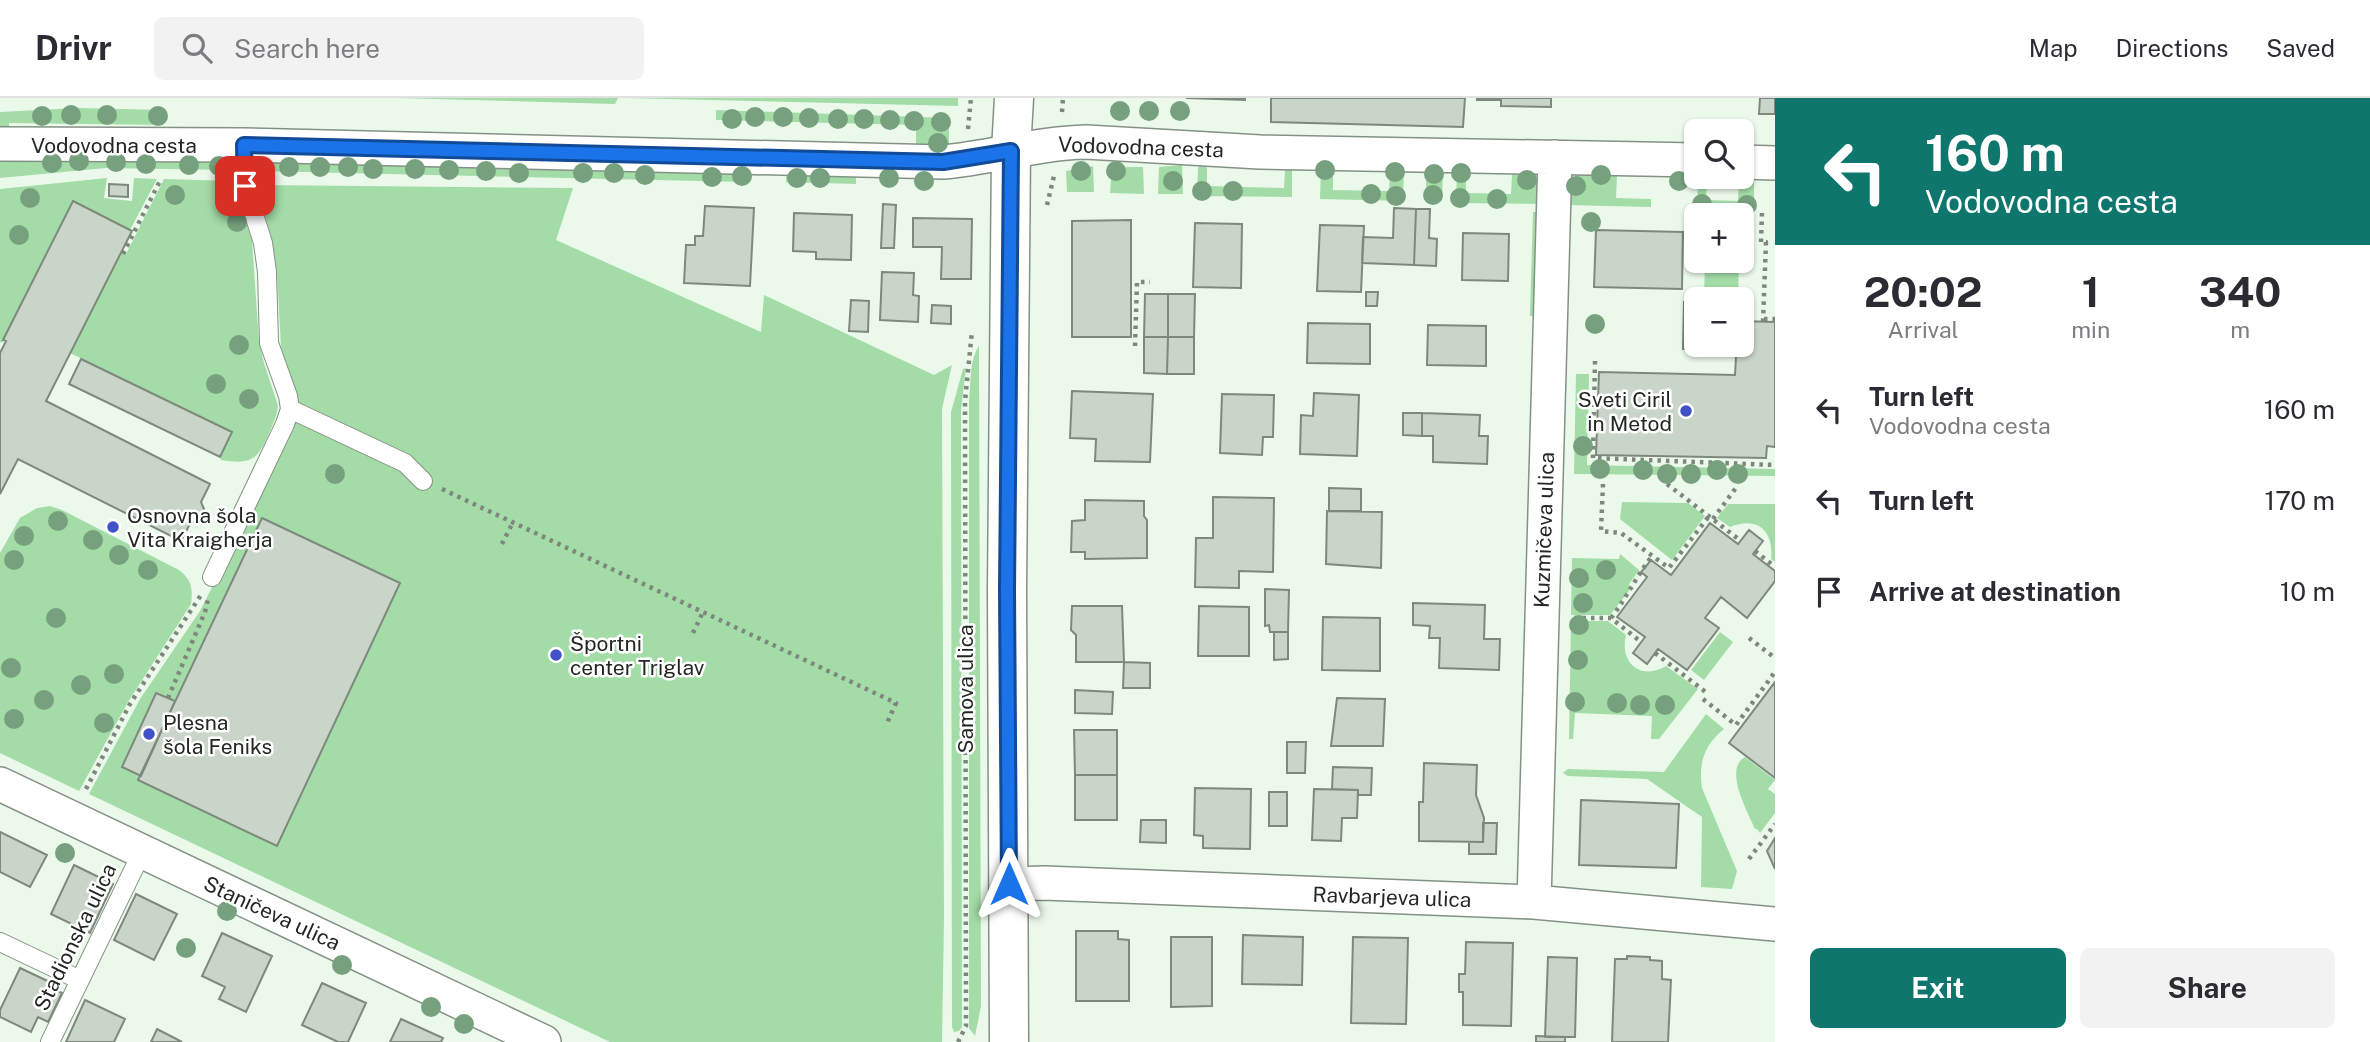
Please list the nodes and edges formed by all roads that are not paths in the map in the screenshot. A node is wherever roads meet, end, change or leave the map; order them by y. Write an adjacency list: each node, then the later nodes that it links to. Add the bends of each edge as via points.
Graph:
1 (1014, 98): 4 (main road, Samova ulica)
2 (0, 144): 3 (street, Vodovodna cesta)
3 (244, 145): 4 (street, Vodovodna cesta, via 943,162); 9 (lane, via 245,186 263,243 269,343)
4 (1011, 151): 5 (street, Vodovodna cesta, via 1086,142 1260,152); 14 (main road, Samova ulica)
5 (1555, 157): 6 (street, Vodovodna cesta); 15 (street, Kuzmičeva ulica)
6 (1684, 160)
7 (1754, 162): 8 (street)
8 (1775, 163)
9 (289, 409): 10 (lane, via 405,463); 11 (lane)
10 (423, 481)
11 (212, 577)
12 (0, 784): 13 (street, Staničeva ulica)
13 (142, 852): 18 (lane, Stadionska ulica); 20 (street, Staničeva ulica)
14 (1009, 884): 15 (street, Ravbarjeva ulica); 21 (main road, Samova ulica)
15 (1534, 902): 16 (street, Ravbarjeva ulica)
16 (1775, 923)
17 (0, 942): 18 (lane)
18 (80, 980): 19 (lane, Stadionska ulica)
19 (50, 1042)
20 (544, 1042)
21 (1009, 1042)

